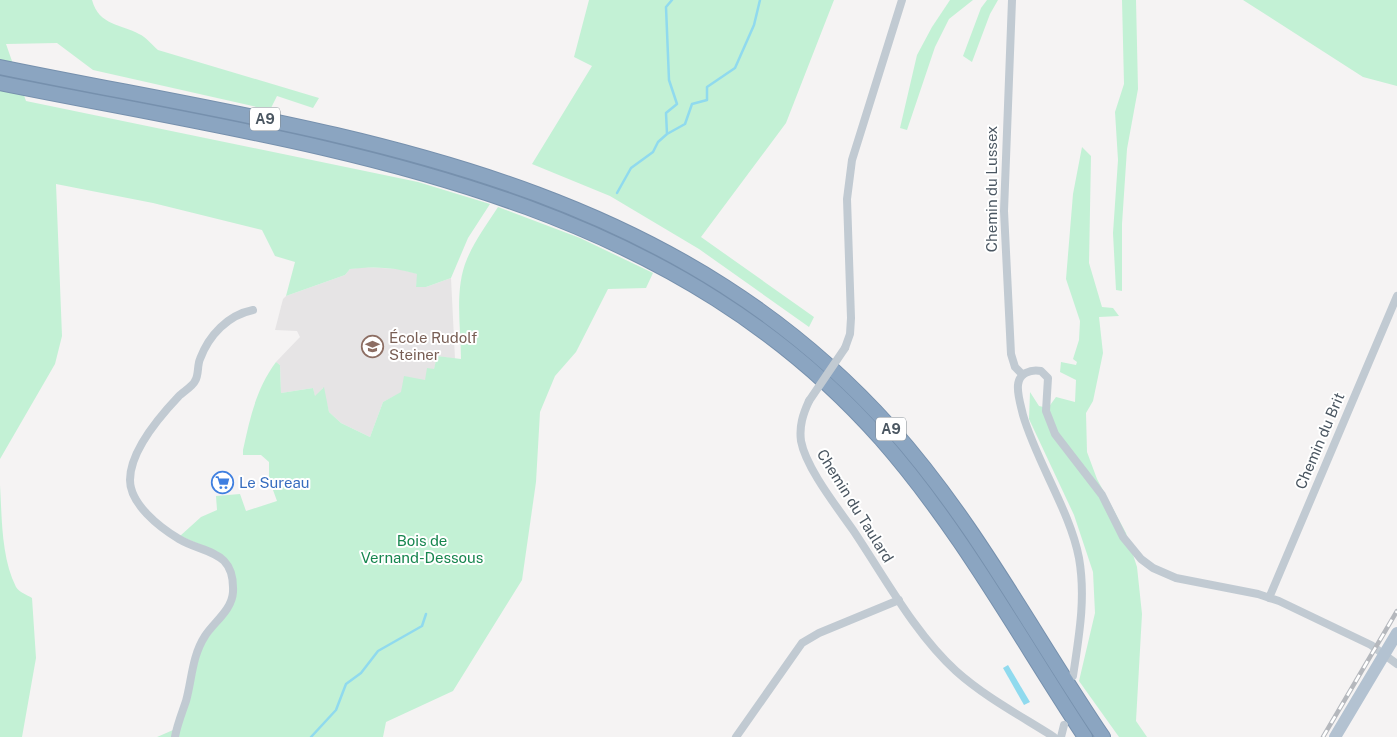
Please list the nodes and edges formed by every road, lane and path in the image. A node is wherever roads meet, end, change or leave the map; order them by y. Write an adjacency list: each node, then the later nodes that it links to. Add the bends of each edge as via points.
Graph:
1 (902, 0): 9 (street, Chemin du Taulard, bridge, via 852,160 847,199 850,334 845,348 809,401 801,428 805,452 821,482)
2 (1012, 0): 7 (street, Chemin du Lussex, via 1004,211 1011,354)
3 (0, 67): 20 (highway, A9, via 324,131 423,156 499,179 585,212 670,253 738,295 795,337 890,427 967,526)
4 (0, 83): 19 (highway, A9, via 320,146 410,168 489,192 579,226 662,266 767,334 818,377 879,437 959,540)
5 (1397, 296): 8 (street, Chemin du Brit)
6 (253, 310): 15 (street, via 228,321 214,334 199,361 195,382 148,433 130,472 133,496 140,506 178,538 217,554 227,565 232,578 233,593 228,607 206,634 194,659 186,701)
7 (1022, 375): 8 (street, via 1031,371 1047,375 1046,411 1055,434 1102,495 1123,537 1141,559 1176,578); 13 (street, via 1018,388 1026,424 1078,556 1083,598)
8 (1269, 598): 11 (street)
9 (899, 600): 16 (street, via 802,643); 17 (street, Chemin du Taulard, via 931,644 956,670 981,691)
10 (1397, 634): 11 (main road)
11 (1385, 655): 12 (street); 21 (main road)
12 (1397, 664)
13 (1073, 676)
14 (1064, 725): 18 (street)
15 (174, 737)
16 (736, 737)
17 (1054, 737)
18 (1061, 737)
19 (1085, 737)
20 (1103, 737)
21 (1334, 737)

